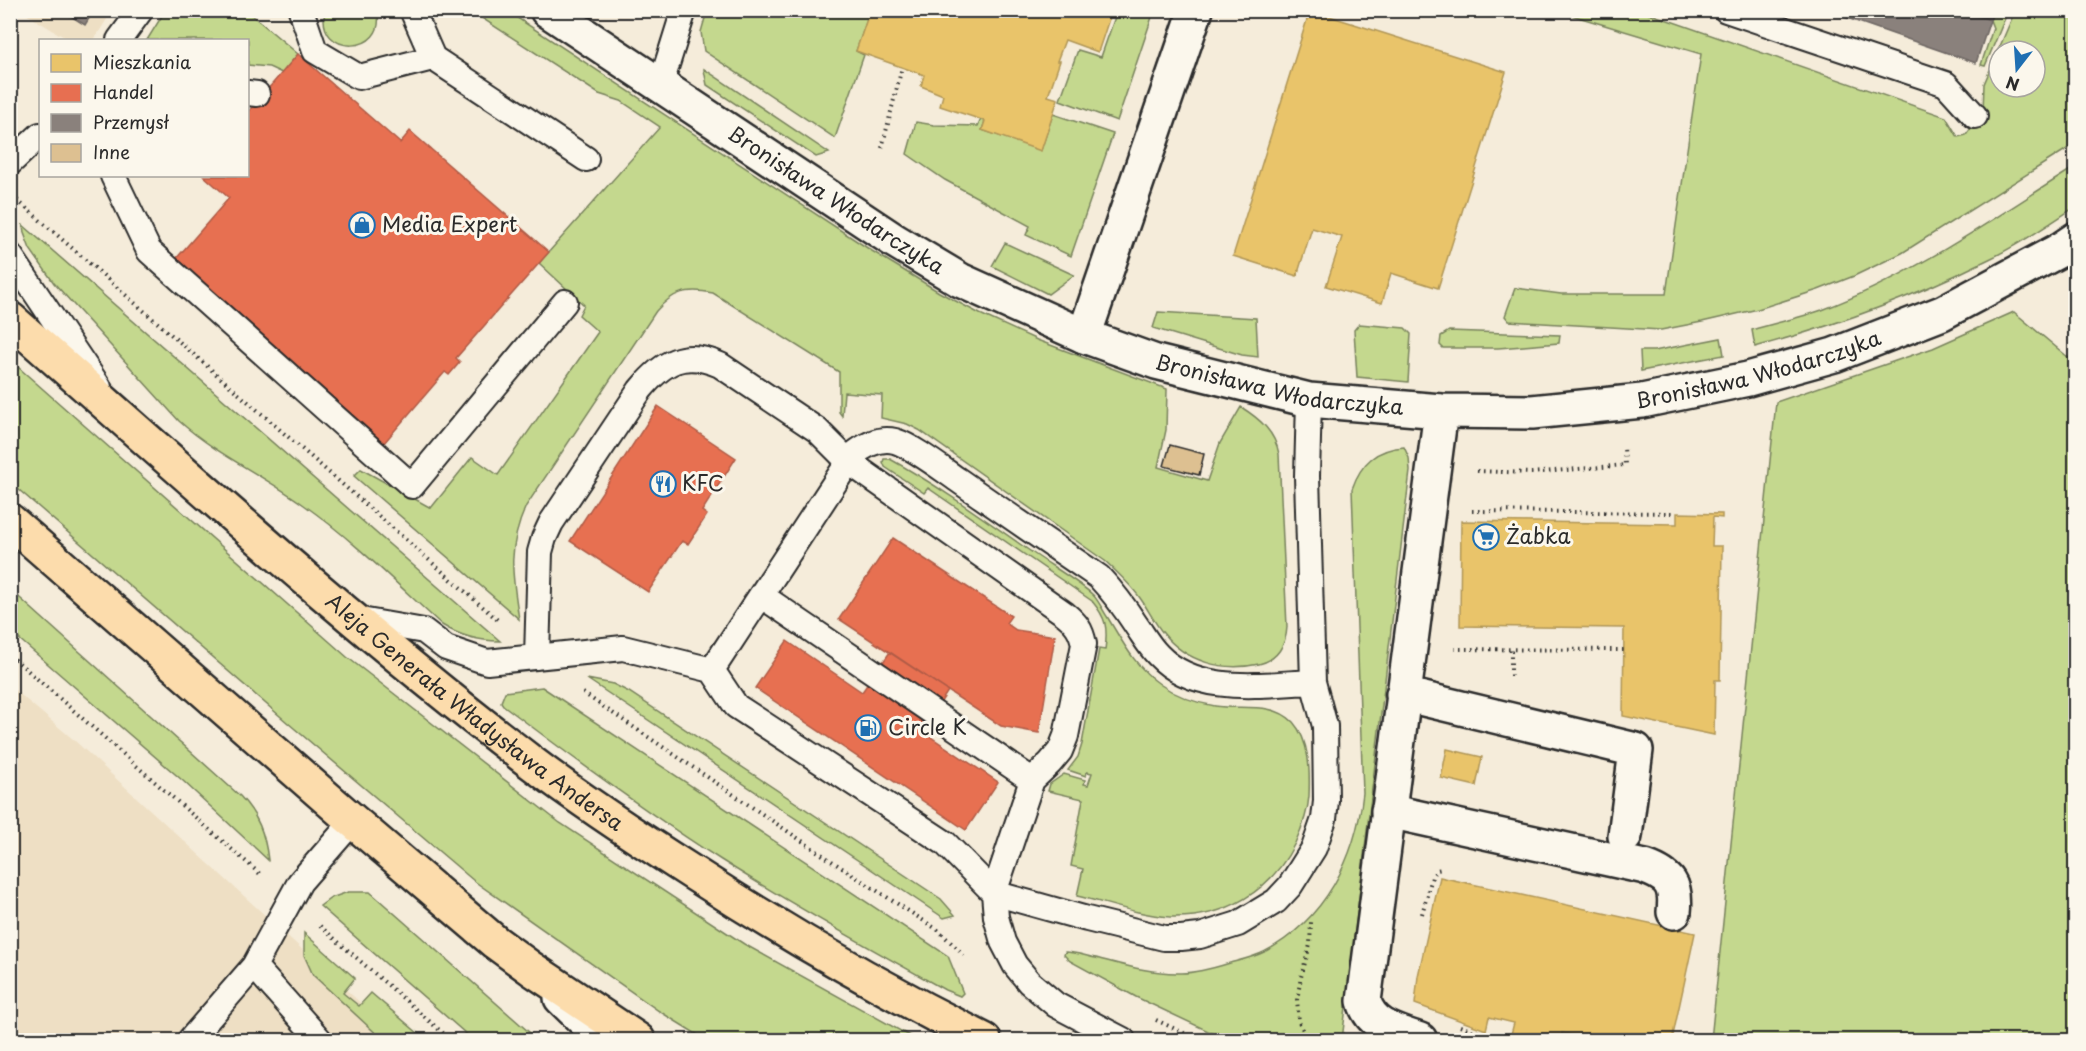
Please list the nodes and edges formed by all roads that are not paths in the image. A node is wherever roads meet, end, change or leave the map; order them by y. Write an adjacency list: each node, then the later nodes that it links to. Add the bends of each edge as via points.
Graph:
1 (141, 10): 8 (lane)
2 (301, 10): 9 (lane, via 315,51 359,77)
3 (412, 10): 9 (lane)
4 (547, 10): 10 (street, Bronisława Włodarczyka)
5 (684, 10): 10 (lane)
6 (1196, 10): 20 (street)
7 (1726, 10): 11 (lane, via 1946,84)
8 (120, 39)
9 (433, 58): 13 (lane)
10 (660, 87): 20 (street, Bronisława Włodarczyka, via 960,280)
11 (1975, 116)
12 (39, 136): 14 (lane)
13 (586, 159)
14 (10, 163)
15 (113, 177): 18 (lane, via 149,251 412,486)
16 (2076, 239): 23 (street, Bronisława Włodarczyka, via 1942,313 1834,356 1642,401 1532,412)
17 (10, 255): 22 (lane)
18 (565, 302)
19 (10, 319): 22 (main road, Aleja Generała Władysława Andersa)
20 (1084, 336): 21 (street, Bronisława Włodarczyka, via 1156,362)
21 (1309, 400): 23 (street, Bronisława Włodarczyka); 30 (lane, via 1307,476)
22 (115, 411): 27 (main road, Aleja Generała Władysława Andersa)
23 (1441, 411): 31 (street)
24 (849, 462): 26 (lane); 28 (lane, via 818,429 720,365 686,357 668,364 640,390 544,538 540,552); 30 (lane, via 875,441 895,441 938,466 1099,578 1159,656 1177,669 1216,683); 32 (lane, via 1065,614 1082,632 1084,644 1066,736 1060,751)
25 (10, 521): 34 (main road)
26 (762, 596): 29 (lane); 32 (lane)
27 (352, 619): 28 (lane, via 424,631 446,648 487,662); 44 (main road, Aleja Generała Władysława Andersa, via 533,764 659,851 847,967)
28 (537, 657): 29 (lane, via 623,648)
29 (712, 670): 36 (lane, via 736,706 945,843)
30 (1313, 682): 36 (lane, via 1325,726 1324,819 1303,868 1276,901 1257,914 1219,931 1164,938)
31 (1403, 694): 33 (street); 35 (street, via 1636,750)
32 (1032, 780): 36 (lane)
33 (1388, 812): 37 (street, via 1645,867 1664,875 1671,883); 46 (street, via 1364,1001 1366,1011 1378,1023)
34 (352, 821): 38 (lane, via 300,882); 39 (main road)
35 (1625, 836)
36 (994, 892): 45 (lane, via 1003,942 1029,982 1056,1005)
37 (1674, 912)
38 (254, 966): 40 (lane); 41 (lane)
39 (532, 969): 42 (street); 43 (main road)
40 (190, 1041)
41 (320, 1041)
42 (604, 1041)
43 (638, 1041)
44 (984, 1041)
45 (1123, 1041)
46 (1420, 1041)

